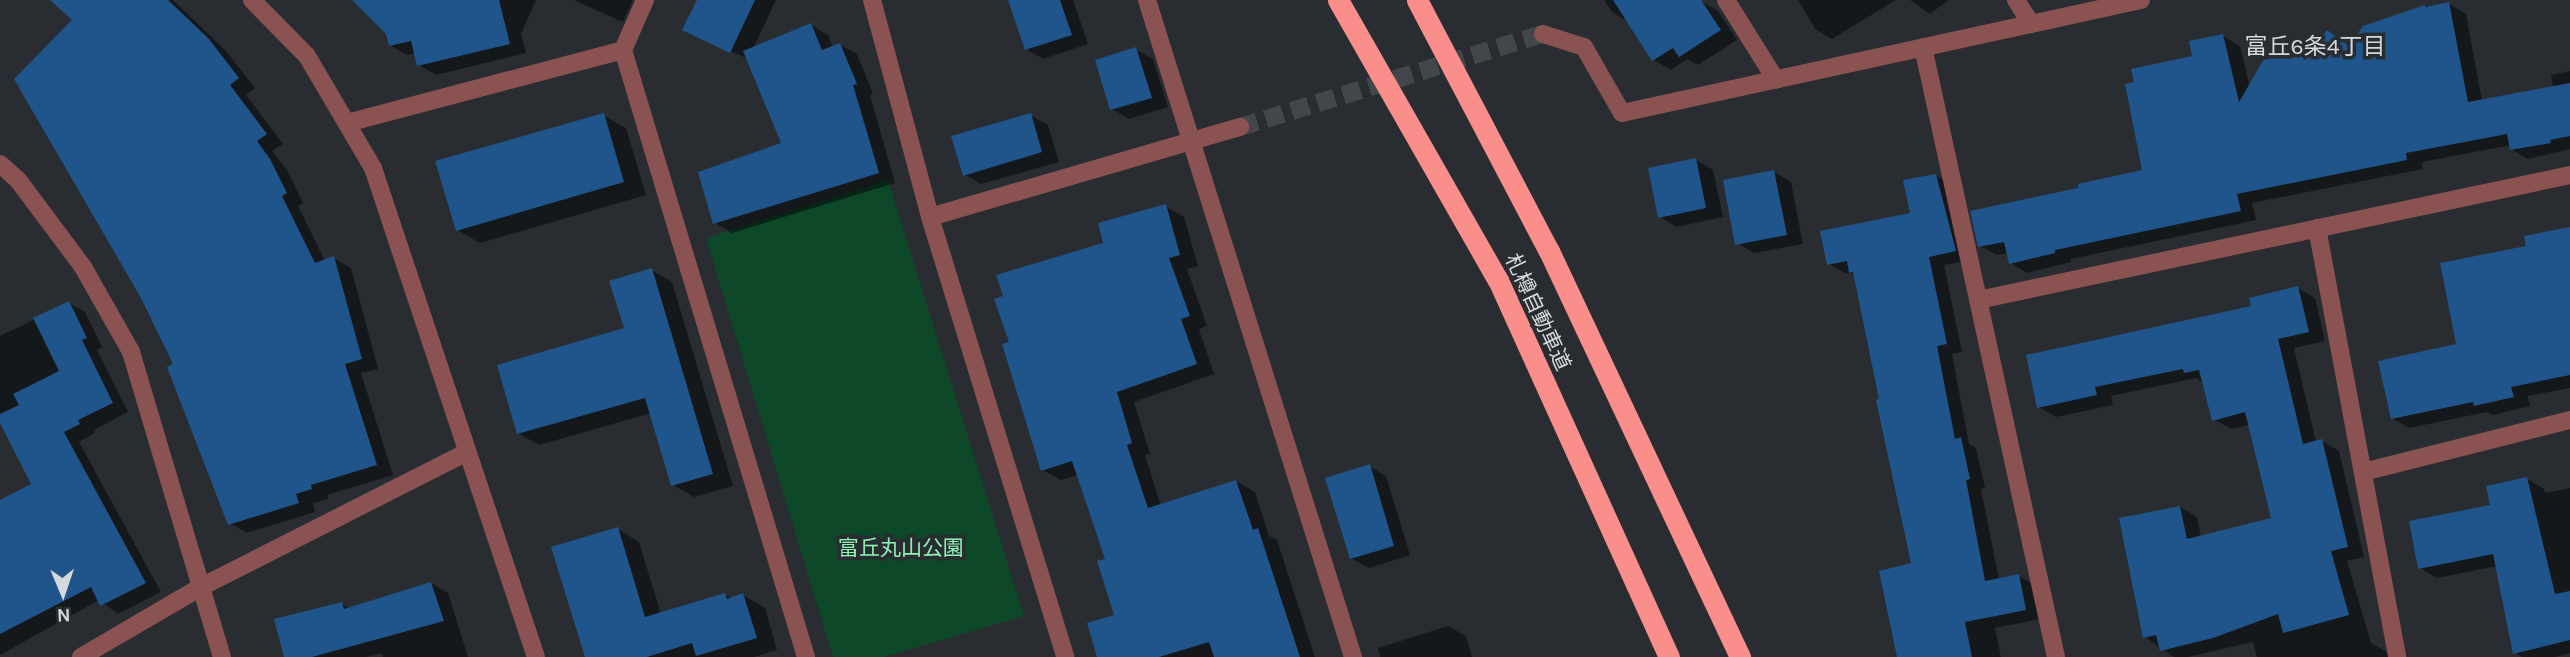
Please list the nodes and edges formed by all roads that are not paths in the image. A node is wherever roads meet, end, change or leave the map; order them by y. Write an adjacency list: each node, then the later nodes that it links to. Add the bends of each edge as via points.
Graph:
1 (252, 0): 15 (street, via 307,56)
2 (645, 0): 13 (street)
3 (872, 0): 20 (street)
4 (1147, 0): 17 (street)
5 (1338, 0): 33 (highway, 札樽自動車道, via 1498,280)
6 (1417, 0): 34 (highway, 札樽自動車道, via 1549,251)
7 (1726, 0): 14 (street)
8 (2016, 0): 10 (street)
9 (2141, 0): 10 (street)
10 (2031, 24): 12 (street)
11 (1543, 34): 14 (street, via 1584,47 1622,113)
12 (1923, 47): 14 (street); 22 (street)
13 (623, 50): 15 (street); 30 (street)
14 (1776, 80)
15 (346, 123): 24 (street, via 373,168)
16 (1240, 127): 17 (street)
17 (1190, 143): 20 (street); 32 (street)
18 (0, 164): 26 (street, via 18,180 83,267 131,352)
19 (2570, 175): 21 (street)
20 (930, 217): 31 (street)
21 (2317, 229): 22 (street); 25 (street)
22 (1979, 300): 35 (street)
23 (2570, 420): 25 (street)
24 (467, 452): 26 (street); 29 (street)
25 (2363, 472): 36 (street)
26 (201, 587): 27 (street); 28 (street)
27 (81, 657)
28 (222, 657)
29 (536, 657)
30 (806, 657)
31 (1065, 657)
32 (1353, 657)
33 (1669, 657)
34 (1740, 657)
35 (2056, 657)
36 (2397, 657)

